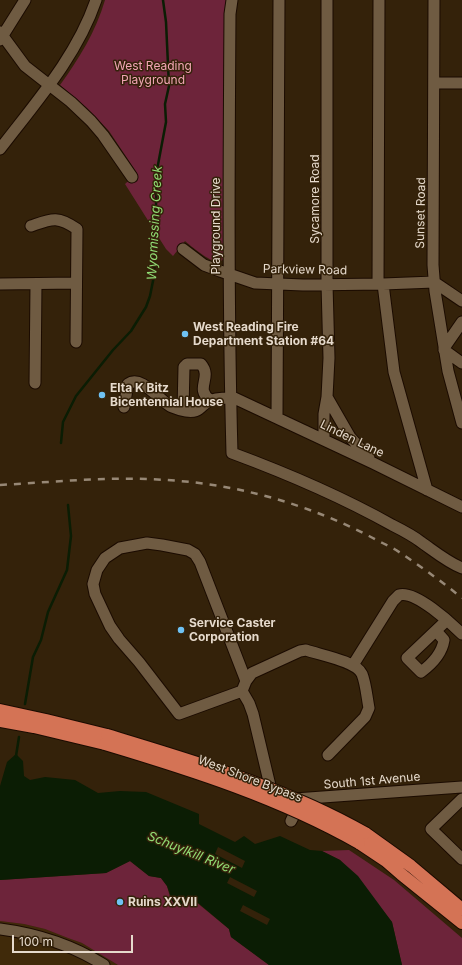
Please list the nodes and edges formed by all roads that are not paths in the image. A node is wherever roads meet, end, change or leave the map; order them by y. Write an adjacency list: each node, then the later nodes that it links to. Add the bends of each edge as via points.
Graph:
1 (25, 0): 8 (street)
2 (96, 0): 11 (street, via 79,40)
3 (232, 0): 16 (street, Playground Drive)
4 (279, 0): 21 (street)
5 (327, 0): 22 (street, Sycamore Road)
6 (379, 0): 23 (street)
7 (434, 0): 9 (street, Sunset Road)
8 (1, 36): 11 (street, via 25,66)
9 (435, 83): 10 (street); 18 (street, Sunset Road)
10 (462, 83)
11 (49, 85): 12 (street); 13 (street, via 91,121)
12 (0, 149)
13 (132, 177)
14 (31, 226): 19 (street, via 52,219 77,228)
15 (184, 248): 16 (street, Parkview Road, via 204,264)
16 (229, 274): 21 (street, Parkview Road, via 255,283); 30 (street, Playground Drive)
17 (4, 281): 20 (street)
18 (434, 282): 23 (street, Parkview Road); 24 (street); 27 (street, Sunset Road)
19 (76, 283): 20 (street); 26 (street)
20 (36, 284): 29 (street)
21 (277, 284): 22 (street, Parkview Road); 35 (street)
22 (327, 284): 23 (street, Parkview Road); 31 (street, Sycamore Road)
23 (381, 284): 39 (street, via 394,372)
24 (462, 301)
25 (462, 322): 27 (street)
26 (76, 342)
27 (444, 349): 28 (street); 36 (street, Sunset Road)
28 (462, 363)
29 (35, 383)
30 (230, 397): 32 (street); 35 (street, Linden Lane); 41 (street, Playground Drive, via 232,453 344,500 419,540)
31 (327, 397): 37 (street, Sycamore Road); 38 (street, via 350,437)
32 (210, 400): 34 (street, via 198,410); 34 (street, via 204,396 203,390 205,368 201,364 187,364 184,367)
33 (124, 407): 34 (street, via 128,384 133,382 141,383 168,405)
34 (182, 410)
35 (277, 418): 37 (street, Linden Lane)
36 (462, 423)
37 (324, 439): 38 (street, Linden Lane)
38 (373, 463): 39 (street, Linden Lane)
39 (427, 490): 40 (street, Linden Lane)
40 (462, 507)
41 (462, 568)
42 (448, 620): 43 (street); 44 (street); 45 (street, via 408,595 399,595)
43 (436, 631)
44 (462, 634)
45 (353, 665): 46 (street, via 306,650 300,651 252,673); 50 (street, via 362,675 368,712)
46 (244, 686): 46 (street, via 179,714 110,626 93,584 97,570 105,558 120,548 147,544 188,550 195,554); 52 (street, South 1st Avenue, via 272,794 284,799)
47 (0, 710): 49 (highway, West Shore Bypass, via 46,720)
48 (0, 721): 49 (highway, West Shore Bypass)
49 (106, 739): 55 (highway, West Shore Bypass, bridge, via 224,771 284,794 339,818)
50 (328, 755)
51 (462, 787): 52 (street, South 1st Avenue)
52 (302, 799): 54 (street)
53 (462, 800): 56 (street, via 431,829)
54 (292, 821)
55 (362, 838): 57 (highway, West Shore Bypass); 60 (highway, West Shore Bypass, via 401,874)
56 (462, 859)
57 (411, 866): 58 (highway); 59 (highway, West Shore Bypass)
58 (462, 901)
59 (462, 909)
60 (462, 923)
61 (0, 929): 62 (street, via 23,932 58,942)
62 (104, 965)

